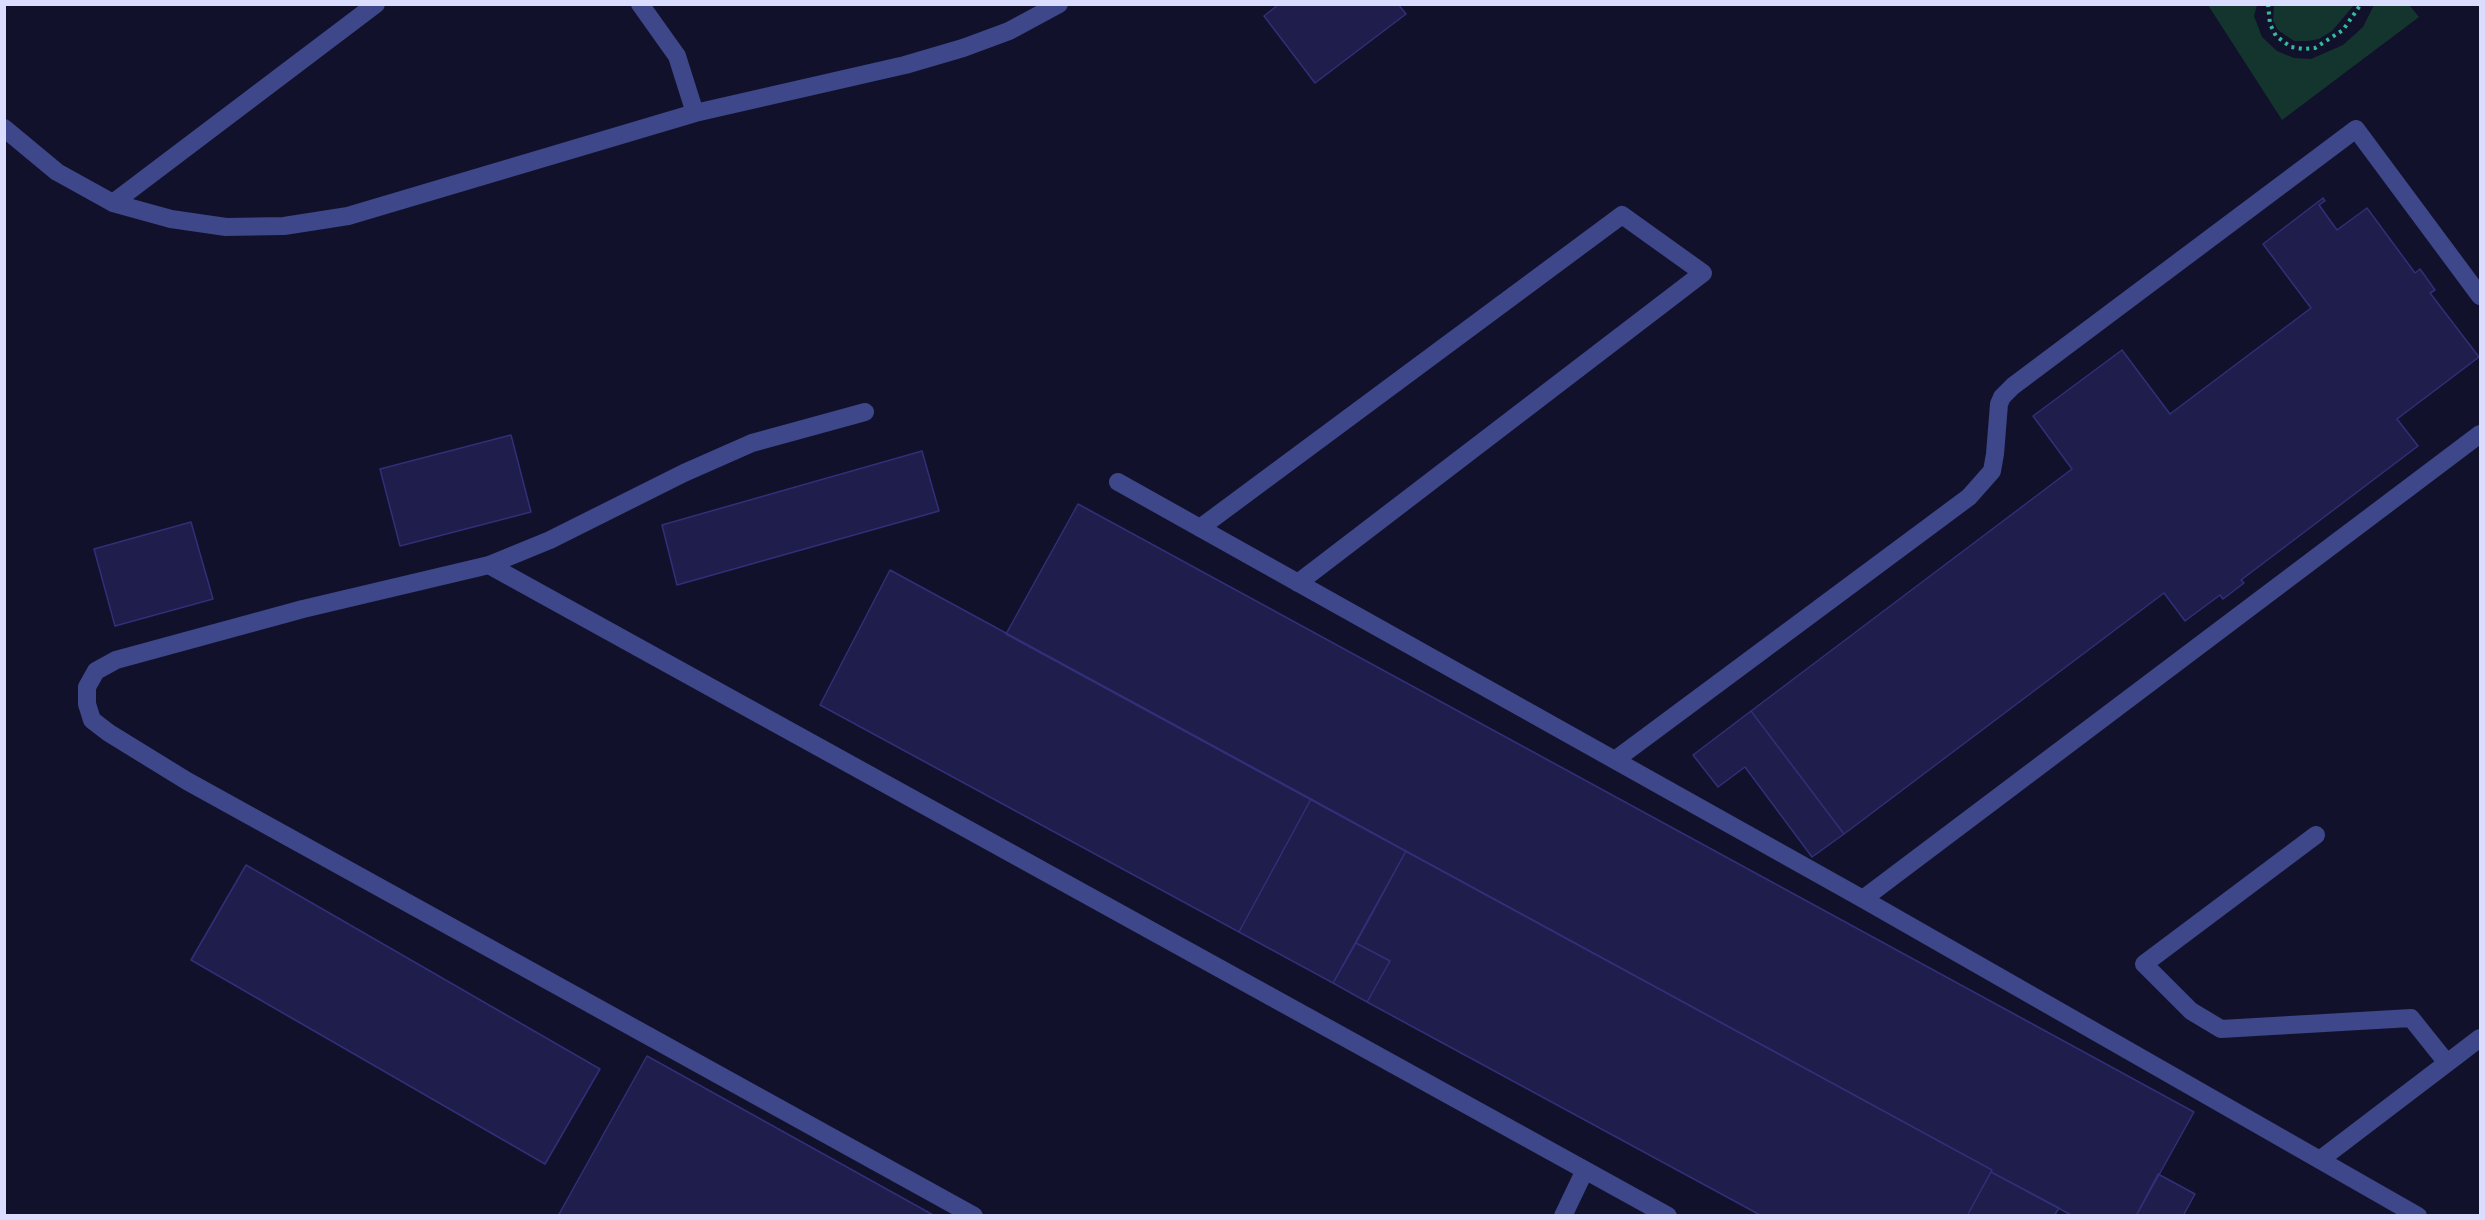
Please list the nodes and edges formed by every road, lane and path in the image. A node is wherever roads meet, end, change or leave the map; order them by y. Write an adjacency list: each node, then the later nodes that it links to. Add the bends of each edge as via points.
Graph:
1 (376, 4): 8 (lane)
2 (640, 4): 6 (lane, via 677,56)
3 (1059, 4): 6 (lane, via 1009,31 963,48)
4 (2268, 4): 5 (path, via 2276,36 2291,47 2303,49 2315,48 2343,30)
5 (2361, 4)
6 (695, 113): 8 (lane, via 348,216 284,226 226,227 171,219)
7 (4, 128): 8 (lane, via 57,172)
8 (113, 203)
9 (2481, 296): 16 (lane, via 2356,129 2013,386 1999,404 1992,471 1969,497)
10 (865, 412): 14 (lane, via 752,443)
11 (2481, 434): 18 (lane)
12 (1118, 482): 13 (lane)
13 (1200, 528): 15 (lane); 15 (lane, via 1622,214 1703,273)
14 (489, 565): 22 (lane); 23 (lane, via 303,609 116,660 96,671 87,687 92,720 187,781)
15 (1298, 583): 16 (lane)
16 (1615, 760): 18 (lane)
17 (2316, 835): 20 (lane, via 2144,964 2191,1011 2221,1029 2411,1018)
18 (1863, 899): 21 (lane)
19 (2481, 1038): 20 (lane)
20 (2447, 1064): 21 (lane)
21 (2321, 1159): 26 (lane)
22 (1586, 1170): 24 (lane); 25 (lane)
23 (974, 1215)
24 (1563, 1215)
25 (1668, 1215)
26 (2418, 1215)

